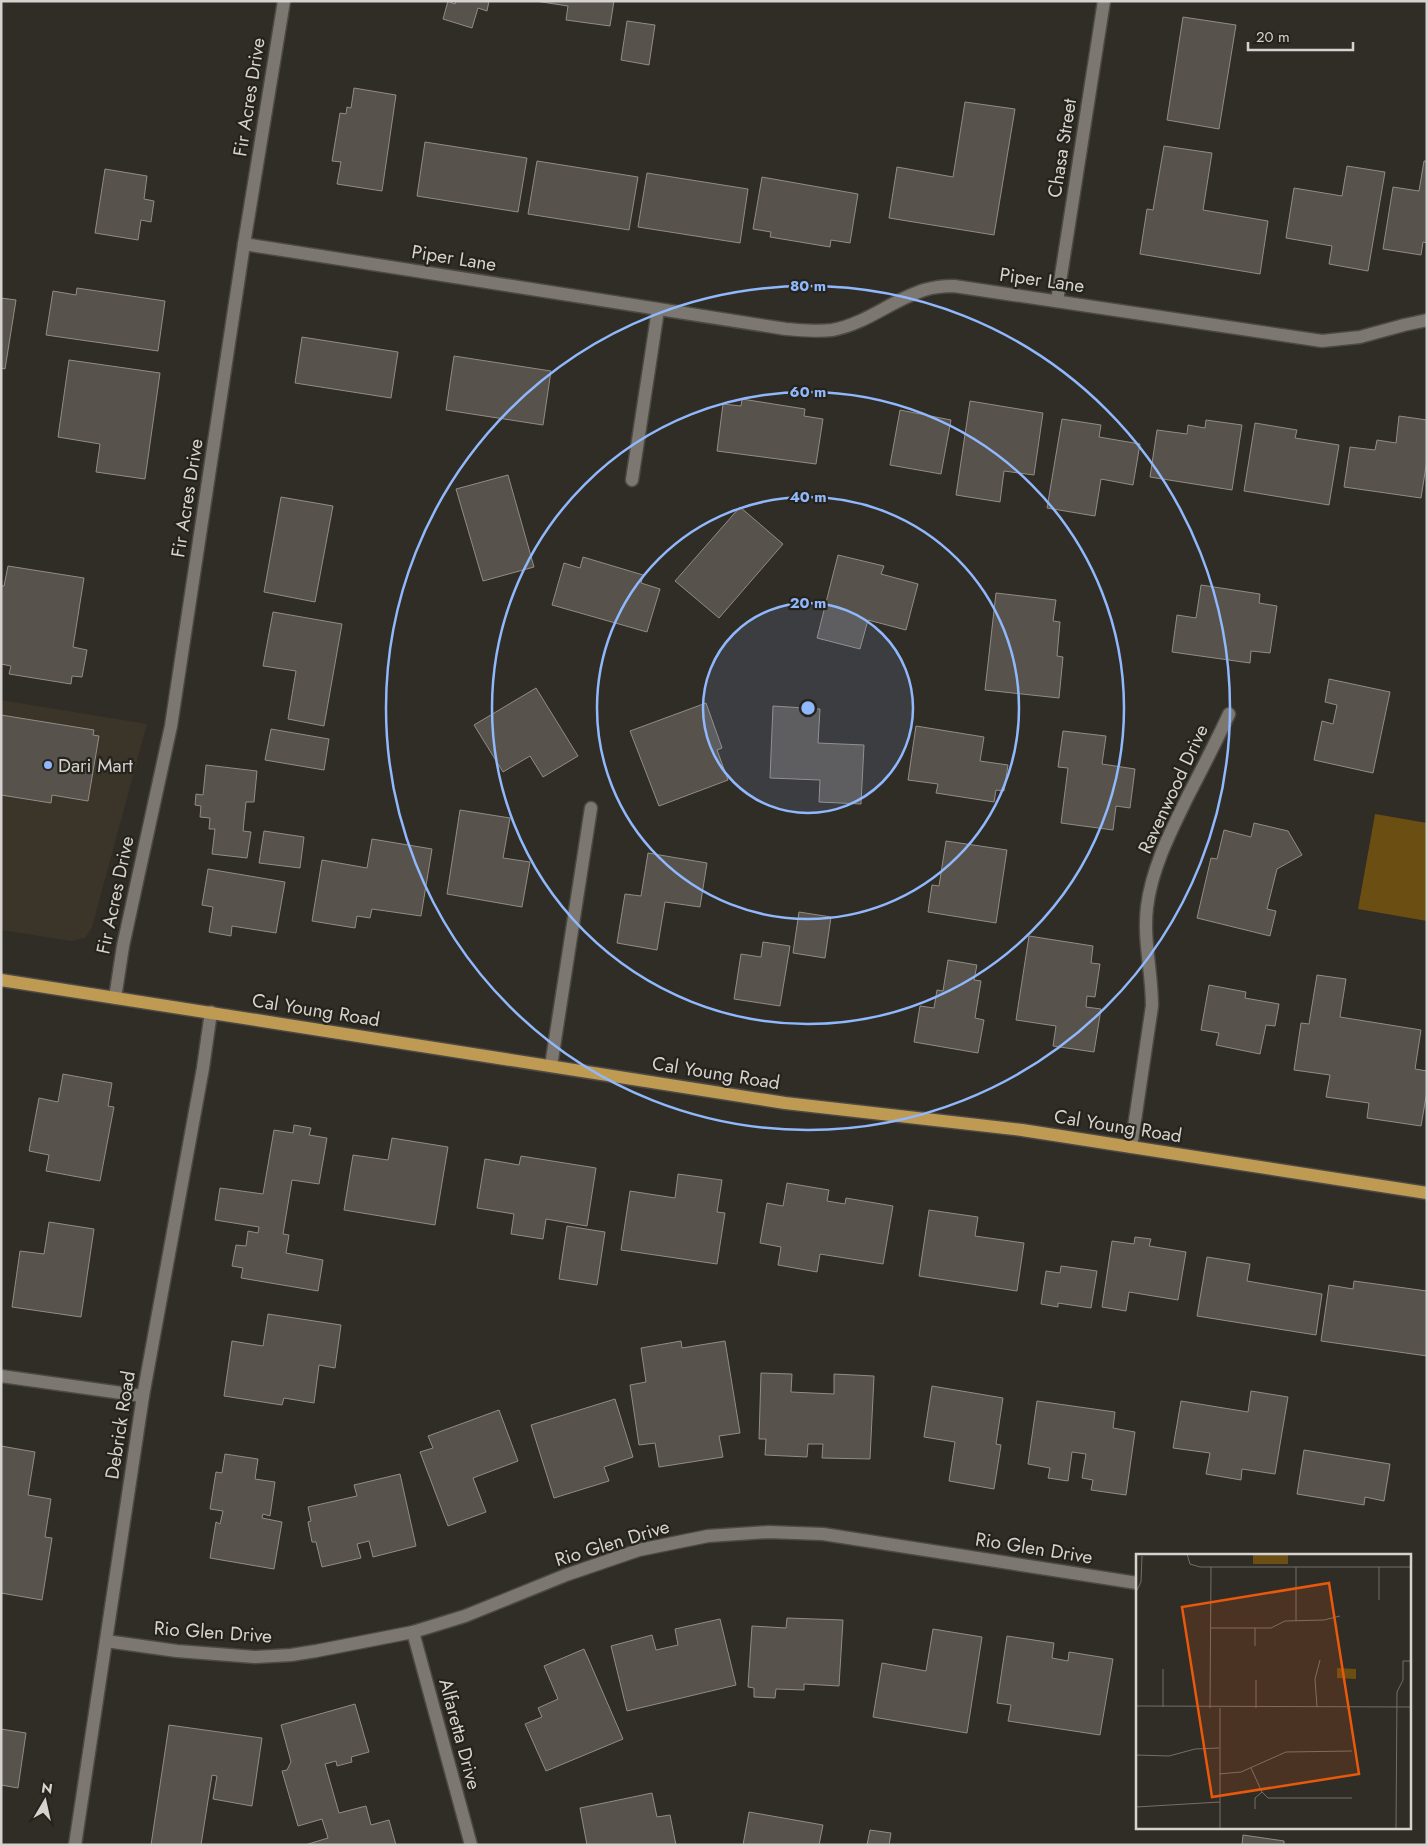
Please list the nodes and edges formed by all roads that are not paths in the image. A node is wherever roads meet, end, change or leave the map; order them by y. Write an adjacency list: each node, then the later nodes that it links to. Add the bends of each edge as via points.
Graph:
1 (284, 1): 3 (street, Fir Acres Drive)
2 (1104, 1): 4 (street, Chasa Street)
3 (244, 244): 5 (street, Piper Lane); 11 (street, Fir Acres Drive, via 171,726 123,946)
4 (1057, 301): 5 (street, Piper Lane, via 954,286 939,287 923,290 859,321 833,330 812,331); 6 (street, Piper Lane, via 1322,341 1360,337)
5 (658, 310): 7 (street)
6 (1427, 320)
7 (632, 480)
8 (1229, 714): 14 (street, Ravenwood Drive, via 1173,826 1151,888 1146,928 1152,1006)
9 (591, 808): 13 (street)
10 (1, 980): 11 (main road, Cal Young Road)
11 (115, 998): 12 (main road, Cal Young Road)
12 (211, 1012): 13 (main road, Cal Young Road); 17 (street, Debrick Road)
13 (551, 1066): 14 (main road, Cal Young Road, via 785,1103 1022,1130)
14 (1131, 1147): 15 (main road, Cal Young Road)
15 (1427, 1193)
16 (1, 1376): 17 (street)
17 (143, 1396): 20 (street, Debrick Road)
18 (1136, 1583): 19 (street, Rio Glen Drive, via 823,1534 737,1533 639,1550 566,1575 465,1616)
19 (413, 1632): 20 (street, Rio Glen Drive, via 291,1655 255,1657); 22 (street, Alfaretta Drive)
20 (106, 1641): 21 (street, Debrick Road)
21 (75, 1845)
22 (471, 1845)

